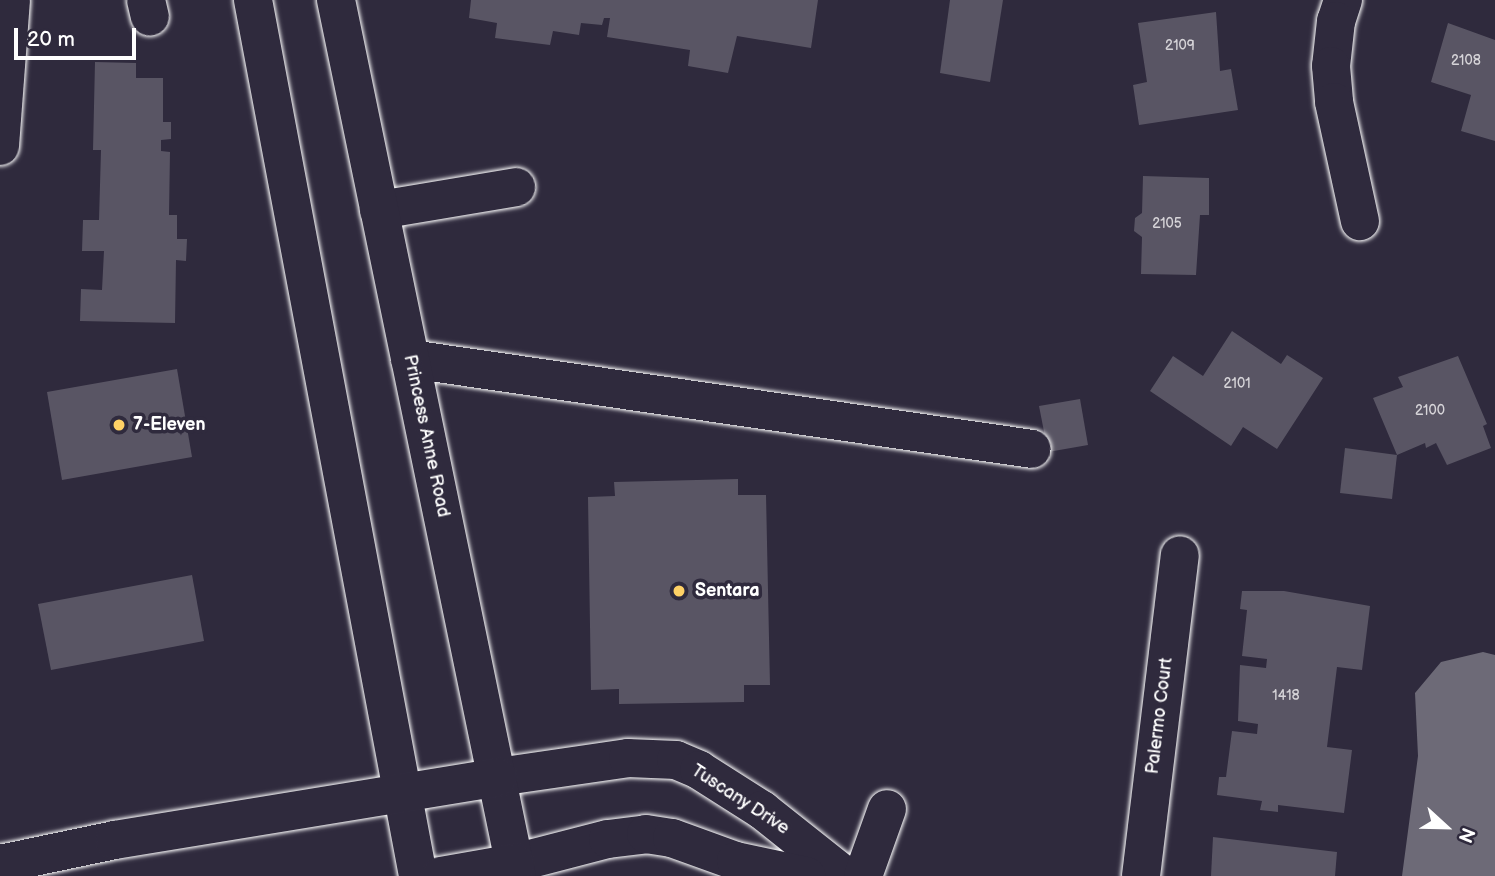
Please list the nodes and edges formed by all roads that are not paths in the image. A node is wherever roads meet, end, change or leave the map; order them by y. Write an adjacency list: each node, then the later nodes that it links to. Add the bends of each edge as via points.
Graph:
1 (11, 0): 5 (main road)
2 (253, 0): 13 (main road)
3 (336, 0): 7 (main road, Princess Anne Road)
4 (1343, 0): 8 (main road, via 1336,21 1332,78)
5 (0, 146)
6 (516, 187): 7 (main road)
7 (379, 210): 9 (main road, Princess Anne Road)
8 (1360, 221)
9 (410, 359): 10 (main road); 12 (main road, Princess Anne Road)
10 (1032, 449)
11 (1180, 555): 22 (main road, Palermo Court)
12 (498, 777): 13 (main road); 16 (main road, Princess Anne Road); 20 (main road, Tuscany Drive, via 628,758 676,760 762,810)
13 (402, 792): 15 (main road); 17 (main road)
14 (887, 810): 21 (main road)
15 (0, 864)
16 (516, 870): 18 (main road); 19 (main road, via 608,839 646,834)
17 (418, 876)
18 (441, 876)
19 (806, 876)
20 (845, 876)
21 (863, 876)
22 (1141, 876)

